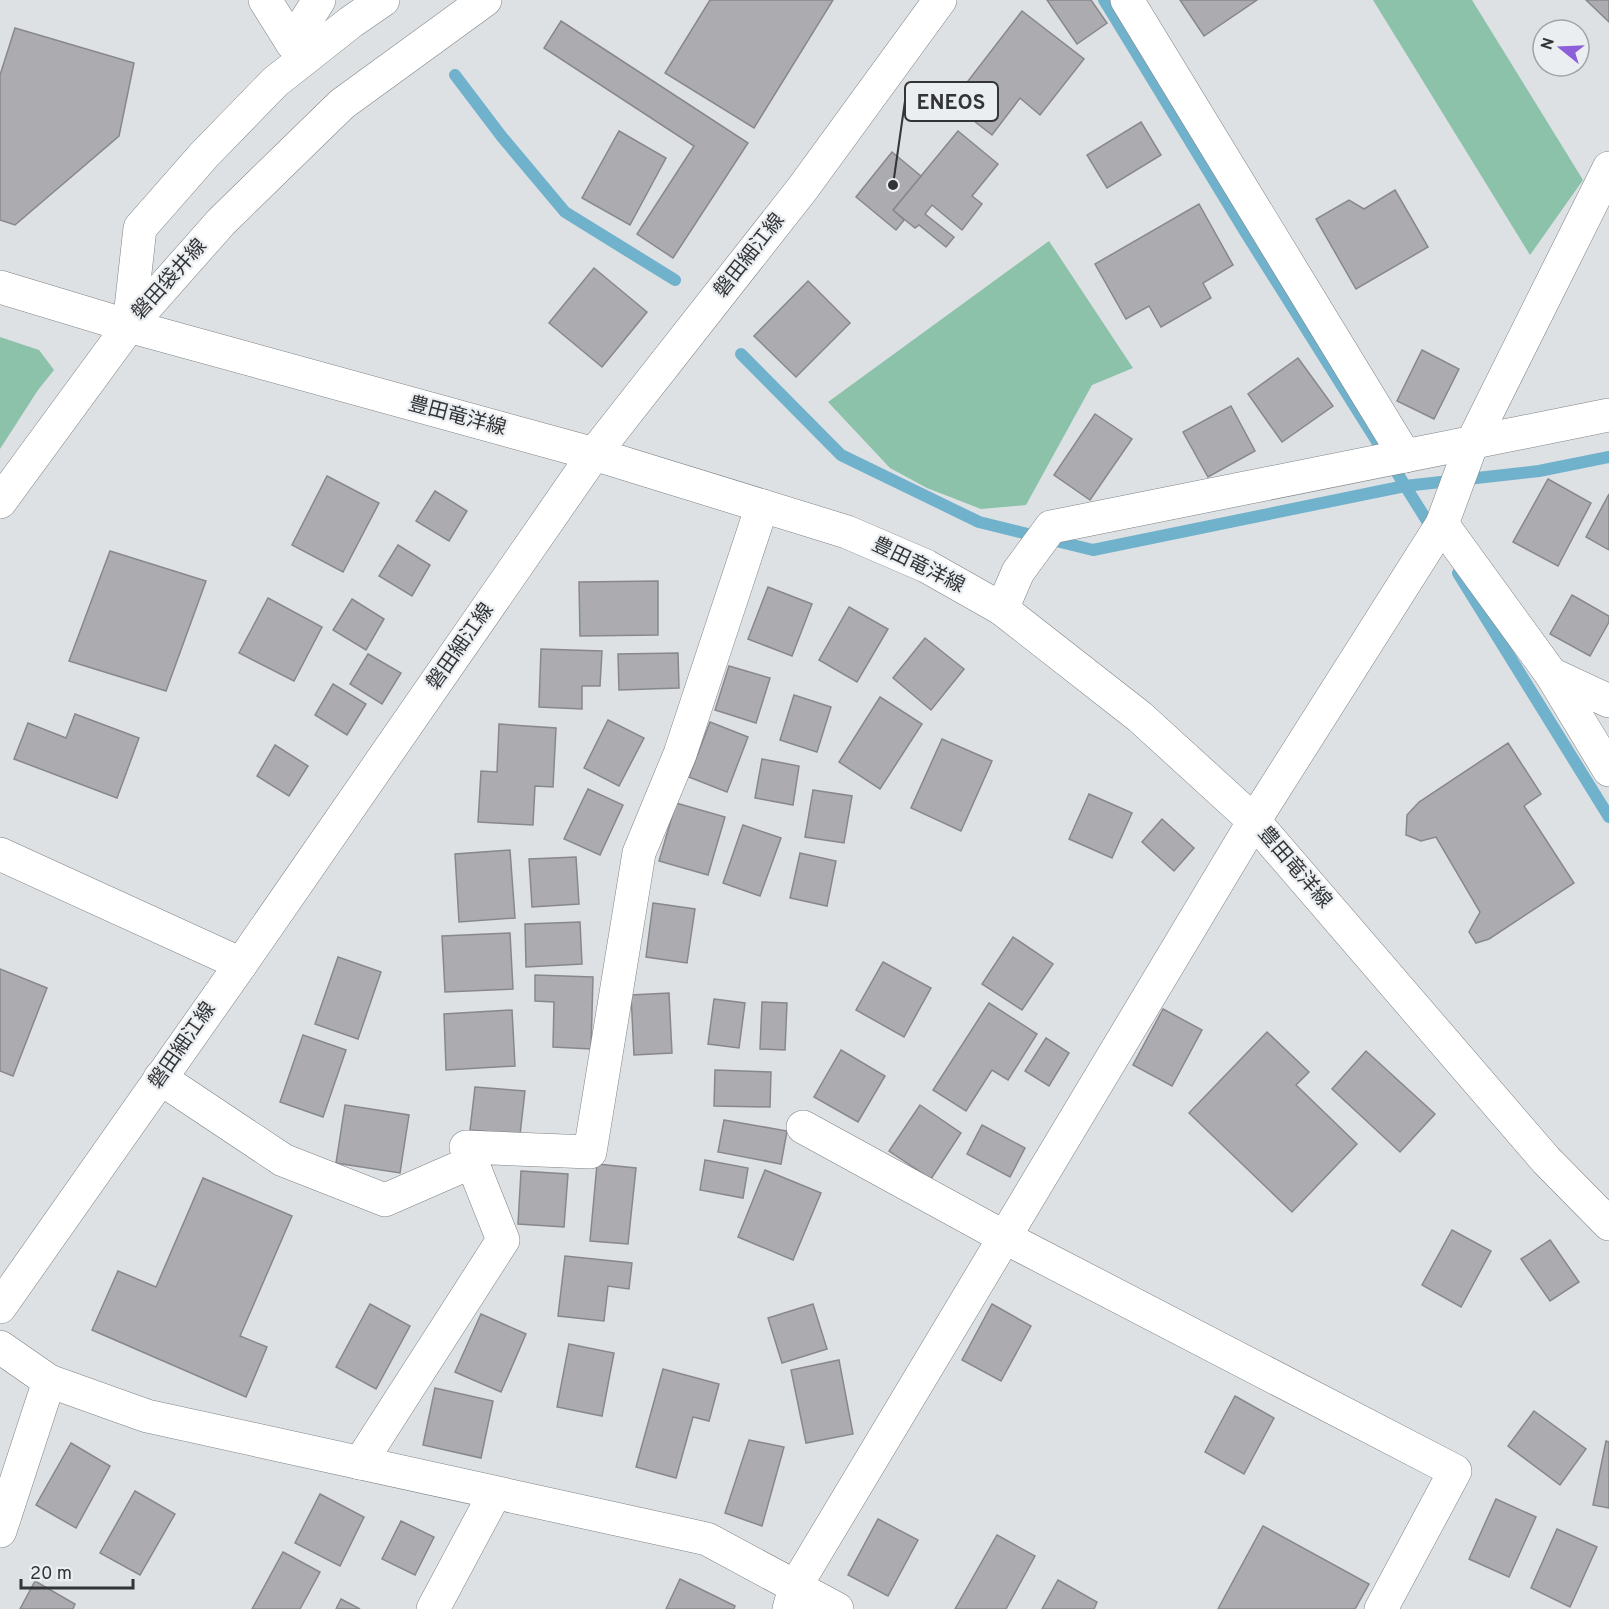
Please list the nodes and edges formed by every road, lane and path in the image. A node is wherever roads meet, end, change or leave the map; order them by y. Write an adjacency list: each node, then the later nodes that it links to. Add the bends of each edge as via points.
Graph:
1 (265, 0): 7 (main road)
2 (319, 0): 7 (main road)
3 (383, 0): 7 (main road, 磐田袋井線)
4 (485, 0): 10 (main road, 磐田袋井線, via 342,104 221,222)
5 (940, 0): 13 (main road, 磐田細江線, via 803,188)
6 (1127, 0): 14 (main road)
7 (299, 50): 10 (main road, 磐田袋井線, via 275,82 140,228)
8 (1609, 168): 12 (main road)
9 (0, 287): 10 (main road, 豊田竜洋線)
10 (129, 326): 13 (main road, 豊田竜洋線); 15 (main road)
11 (1609, 416): 12 (main road)
12 (1472, 443): 14 (main road); 17 (main road)
13 (594, 454): 16 (main road, 豊田竜洋線); 24 (main road, 磐田細江線)
14 (1405, 456): 18 (main road, via 1052,527 1018,572)
15 (0, 502)
16 (762, 506): 18 (main road, 豊田竜洋線, via 847,531 926,566); 27 (main road, via 680,754 639,853 590,1152 466,1147)
17 (1442, 524): 19 (main road); 22 (main road)
18 (1002, 609): 22 (main road, 豊田竜洋線, via 1140,717)
19 (1551, 674): 20 (main road); 21 (main road)
20 (1609, 701)
21 (1609, 770)
22 (1254, 821): 28 (main road, 豊田竜洋線, via 1546,1160); 29 (main road)
23 (0, 854): 24 (main road)
24 (241, 964): 25 (main road, 磐田細江線)
25 (160, 1078): 27 (main road, via 283,1160 385,1200); 30 (main road, 磐田細江線)
26 (803, 1127): 29 (main road)
27 (472, 1162): 33 (main road, via 503,1240)
28 (1609, 1224)
29 (1004, 1237): 36 (main road); 39 (main road, via 1455,1471)
30 (0, 1307)
31 (0, 1347): 32 (main road)
32 (50, 1381): 33 (main road, via 147,1416); 35 (main road)
33 (360, 1463): 34 (main road)
34 (495, 1493): 36 (main road, via 707,1539); 37 (main road)
35 (0, 1532)
36 (792, 1598): 38 (main road)
37 (433, 1609)
38 (837, 1609)
39 (1381, 1609)

